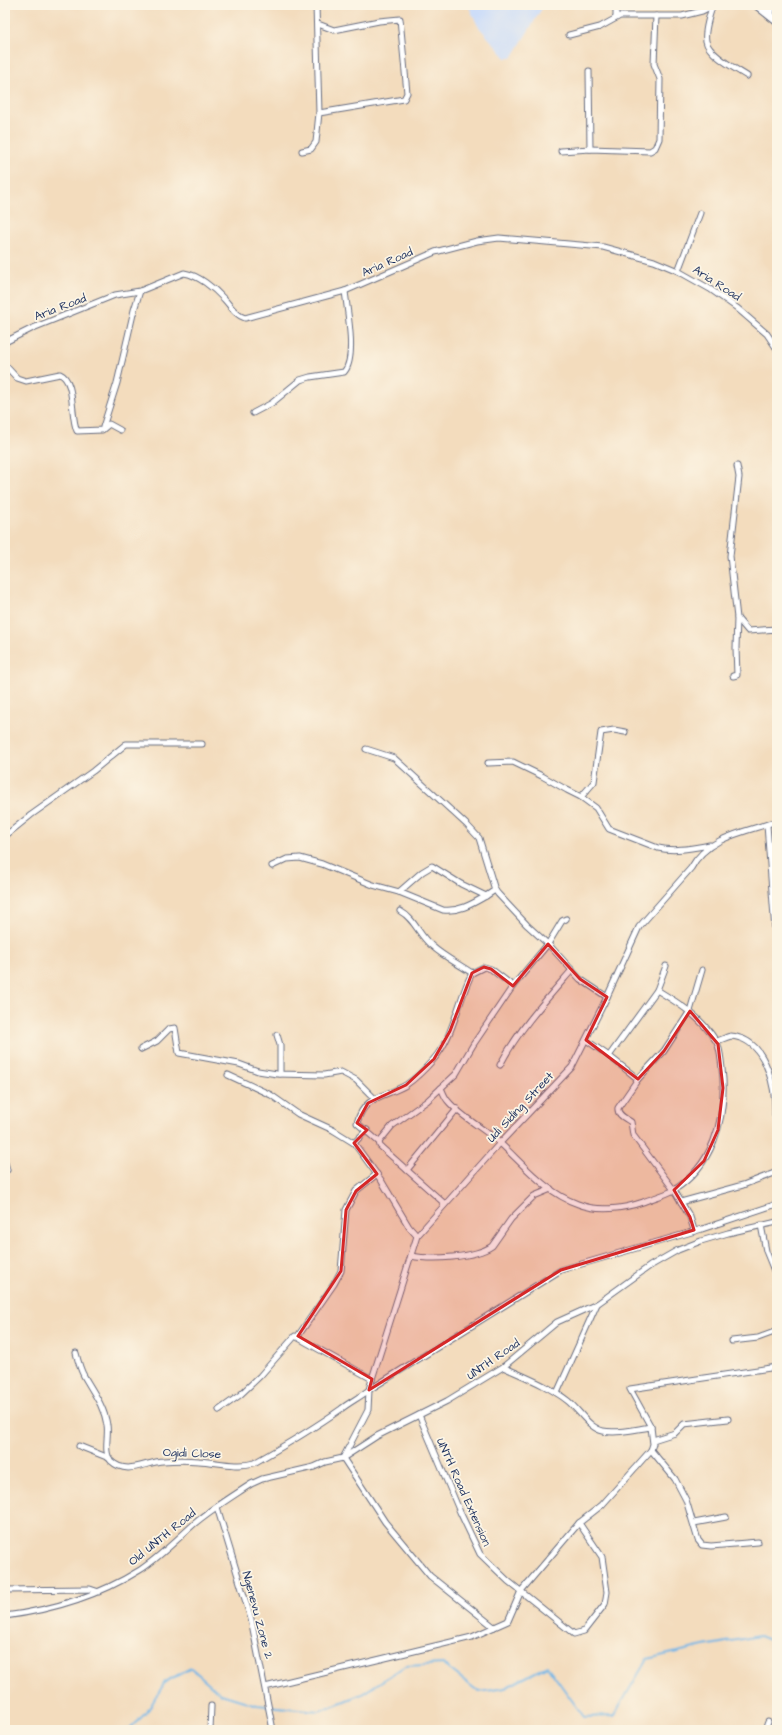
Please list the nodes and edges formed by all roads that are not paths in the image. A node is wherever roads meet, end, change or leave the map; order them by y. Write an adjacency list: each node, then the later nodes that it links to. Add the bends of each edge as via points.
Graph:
1 (316, 5): 10 (street)
2 (616, 5): 8 (street)
3 (757, 5): 6 (main road)
4 (772, 5): 6 (main road)
5 (713, 6): 7 (street, via 693,14); 13 (street, via 706,35 708,47)
6 (770, 15): 9 (main road)
7 (656, 16): 8 (street); 15 (street, via 654,64 660,79 658,143 652,151)
8 (616, 17): 11 (street, via 600,27)
9 (777, 21)
10 (318, 24): 14 (street); 14 (street, via 334,30 400,19 408,93 404,99)
11 (569, 35)
12 (589, 70): 15 (street)
13 (747, 76)
14 (319, 113): 16 (street, via 316,142 311,149)
15 (590, 149): 17 (street)
16 (302, 151)
17 (561, 151)
18 (700, 213): 19 (street)
19 (678, 271): 21 (street, Aria Road, via 636,255 603,247 487,239 435,252); 23 (street, Aria Road, via 741,311 767,334)
20 (140, 291): 21 (street, Aria Road, via 178,274 187,274 218,293 238,315 245,318); 22 (street, Aria Road, via 115,295); 26 (street, via 118,383)
21 (345, 291): 25 (street, via 350,331 350,359 344,372 300,380 272,403)
22 (5, 342)
23 (777, 349)
24 (5, 365): 26 (street, via 21,380 26,381 60,374 64,376 69,384 77,431)
25 (253, 413)
26 (102, 430): 27 (street, via 109,424)
27 (120, 430)
28 (737, 466): 29 (street, via 739,477 730,556)
29 (737, 618): 30 (street, via 748,631); 31 (street, via 737,675)
30 (777, 629)
31 (733, 676)
32 (625, 732): 36 (street, via 601,732 594,782)
33 (202, 744): 39 (street, via 126,744)
34 (366, 749): 42 (street, via 394,758 479,838)
35 (488, 763): 36 (street, via 513,762)
36 (581, 797): 40 (street, via 596,808 609,829 658,848 666,850)
37 (777, 821): 38 (street, Udi Siding Street)
38 (767, 825): 40 (street, Udi Siding Street, via 730,836); 48 (street)
39 (5, 836)
40 (711, 845): 55 (street, Udi Siding Street, via 696,858 691,868 639,927)
41 (272, 866): 43 (street, via 287,859 300,858)
42 (495, 890): 44 (street); 47 (street)
43 (399, 892): 44 (street, via 430,906 450,911); 44 (street, via 432,866)
44 (486, 896)
45 (400, 911): 52 (street, via 414,922 430,945)
46 (566, 919): 47 (street, via 562,921)
47 (548, 944): 50 (street); 53 (street)
48 (777, 957)
49 (666, 966): 54 (street)
50 (572, 970): 55 (street, via 580,979); 62 (street, via 532,1015)
51 (702, 970): 56 (street)
52 (472, 973): 53 (street, via 484,967 491,969); 68 (street, via 450,1031 434,1059 406,1085)
53 (513, 986): 67 (street, via 456,1074)
54 (657, 990): 56 (street); 61 (street)
55 (607, 997): 58 (street, Udi Siding Street)
56 (690, 1011): 59 (street); 65 (street, via 664,1051)
57 (277, 1035): 63 (street, via 280,1045)
58 (586, 1040): 61 (street); 74 (street, Udi Siding Street, via 572,1067)
59 (717, 1041): 66 (street, via 732,1036 748,1040 760,1052); 81 (street, via 723,1088 718,1130 704,1161 694,1174)
60 (141, 1049): 63 (street, via 157,1041 169,1029 175,1028 180,1053)
61 (609, 1056): 65 (street)
62 (500, 1065)
63 (280, 1074): 68 (street, via 324,1075 341,1072 356,1080)
64 (228, 1075): 73 (street, via 271,1095 298,1114)
65 (638, 1079): 81 (street, via 617,1111 631,1122 633,1135)
66 (774, 1086): 70 (street)
67 (441, 1088): 69 (street, via 448,1101); 72 (street, via 392,1126)
68 (374, 1098): 71 (street, via 357,1120 357,1123)
69 (457, 1109): 74 (street); 77 (street)
70 (775, 1114)
71 (367, 1130): 72 (street); 73 (street)
72 (379, 1142): 77 (street, via 380,1146)
73 (354, 1143): 79 (street)
74 (500, 1143): 80 (street, via 518,1162); 83 (street, Udi Siding Street)
75 (5, 1163): 76 (street)
76 (7, 1170)
77 (407, 1170): 83 (street)
78 (777, 1172): 82 (street, via 743,1185)
79 (377, 1174): 88 (street, via 406,1222); 93 (street, via 356,1191 346,1210 341,1271)
80 (551, 1189): 81 (street, via 564,1198 596,1208 617,1208 635,1204); 89 (street, via 534,1196 511,1219 488,1249 462,1255 422,1258)
81 (674, 1190): 82 (street)
82 (681, 1202): 87 (street)
83 (445, 1204): 88 (street, Udi Siding Street)
84 (777, 1204): 87 (street, Ogidi Close)
85 (777, 1222): 86 (street, UNTH Road)
86 (761, 1225): 90 (street, via 766,1251); 91 (street, UNTH Road, via 700,1241 678,1250 650,1266)
87 (694, 1230): 99 (street, Ogidi Close, via 561,1270)
88 (418, 1236): 89 (street, Udi Siding Street)
89 (411, 1256): 98 (street, Udi Siding Street)
90 (777, 1278)
91 (597, 1304): 96 (street, UNTH Road, via 558,1322); 100 (street)
92 (777, 1331): 94 (street, via 758,1338)
93 (298, 1336): 98 (street); 101 (street, via 294,1336 240,1395)
94 (732, 1341)
95 (76, 1353): 108 (street, via 83,1374 103,1409 108,1426)
96 (503, 1367): 100 (street); 102 (street, UNTH Road)
97 (777, 1367): 104 (street, via 630,1388)
98 (372, 1379): 99 (street, Udi Siding Street)
99 (369, 1390): 108 (street, Ogidi Close, via 306,1433 254,1463 245,1465 162,1461 124,1468); 109 (street, Udi Siding Street, via 368,1410)
100 (557, 1394): 104 (street, via 569,1402 594,1427 601,1430 617,1432)
101 (220, 1410)
102 (419, 1415): 109 (street, UNTH Road, via 377,1436); 116 (street, UNTH Road Extension, via 480,1554)
103 (728, 1419): 105 (street, via 684,1424 675,1433)
104 (651, 1427): 105 (street)
105 (653, 1440): 107 (street)
106 (79, 1446): 108 (street, Ogidi Close)
107 (651, 1450): 112 (street, via 602,1505); 113 (street, via 675,1479)
108 (108, 1458)
109 (343, 1458): 110 (street, UNTH Road, via 262,1479); 119 (street, via 385,1522 430,1576)
110 (217, 1507): 117 (street, Old UNTH Road, via 194,1523 177,1541 140,1570); 120 (street, Ngenevu Zone 2, via 251,1619)
111 (726, 1517): 113 (street)
112 (579, 1523): 116 (street); 116 (street, UNTH Road Extension, via 602,1557 607,1592 605,1604 584,1631 574,1634)
113 (694, 1523): 114 (street, via 698,1540 702,1545)
114 (758, 1542)
115 (5, 1590): 117 (street, via 90,1589)
116 (521, 1591): 119 (street, via 508,1621)
117 (99, 1592): 118 (street, Old UNTH Road, via 59,1605)
118 (5, 1616)
119 (494, 1627): 120 (street, via 472,1638)
120 (265, 1686): 124 (street, Ngenevu Zone 2)
121 (211, 1706): 123 (street)
122 (768, 1722): 125 (street)
123 (210, 1730)
124 (273, 1730)
125 (765, 1730)

